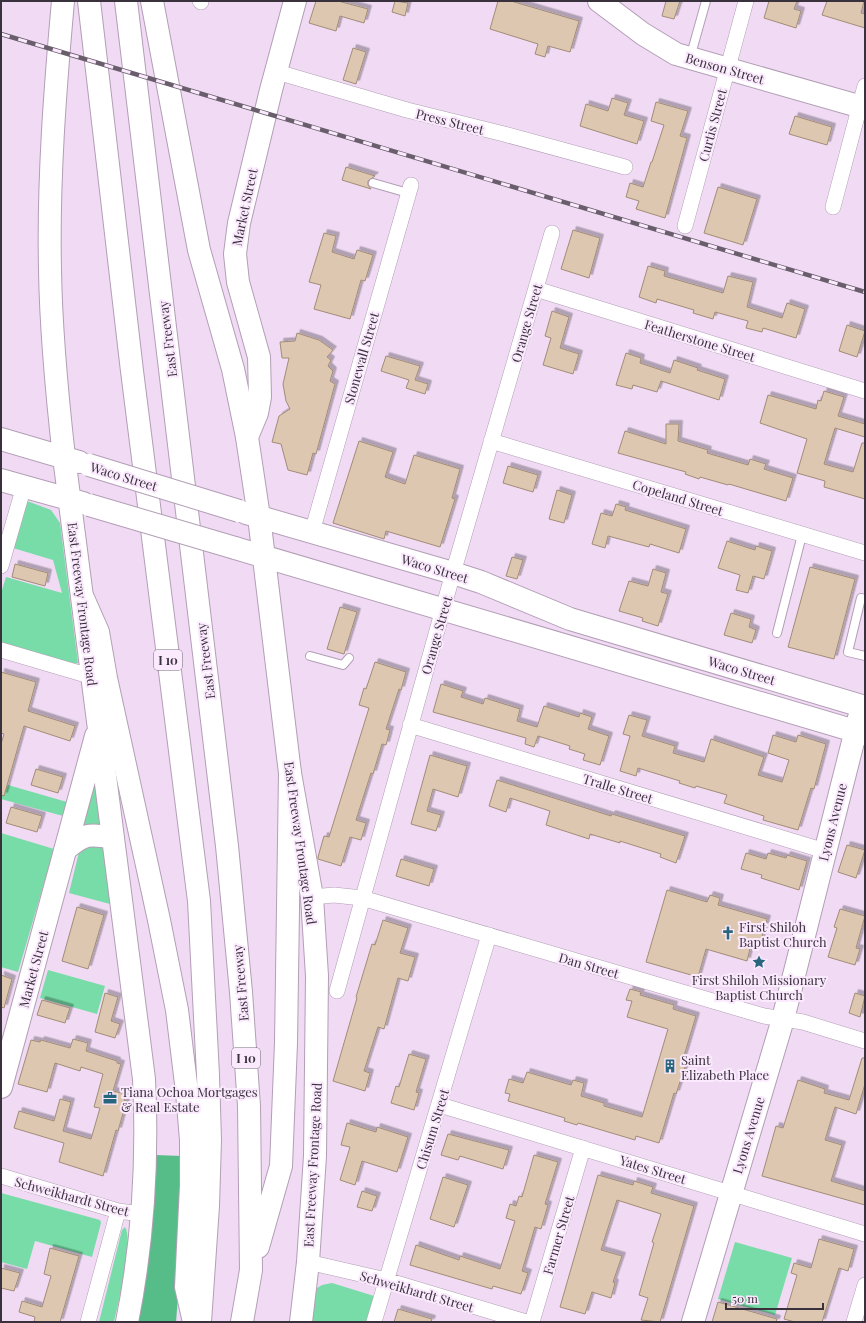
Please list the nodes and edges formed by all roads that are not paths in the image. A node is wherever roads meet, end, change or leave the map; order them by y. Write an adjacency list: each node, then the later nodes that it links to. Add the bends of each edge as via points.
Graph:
1 (63, 1): 25 (main road, East Freeway Frontage Road, via 50,227 54,369)
2 (89, 1): 76 (main road, I 10, via 132,371 199,901 210,1140)
3 (126, 1): 70 (main road, East Freeway / I 10, via 228,854 249,1106)
4 (152, 1): 22 (main road, East Freeway Frontage Road, via 199,250 233,369)
5 (295, 1): 11 (main road, Market Street)
6 (599, 1): 9 (main road, Benson Street, via 661,46)
7 (706, 1): 9 (lane)
8 (746, 1): 10 (street, Curtis Street)
9 (690, 58): 10 (main road, Benson Street)
10 (727, 69): 13 (main road, Benson Street); 18 (street, Curtis Street)
11 (276, 72): 14 (street, Press Street, via 407,110); 22 (main road, Market Street, via 239,223 235,254 238,282 259,358 260,397 257,413)
12 (865, 86): 13 (street)
13 (862, 108): 17 (street)
14 (625, 167)
15 (373, 183): 16 (lane)
16 (410, 189): 30 (street, Stonewall Street)
17 (833, 207)
18 (685, 226)
19 (552, 233): 20 (street, Orange Street)
20 (536, 289): 21 (street, Featherstone Street); 24 (street, Orange Street)
21 (865, 391)
22 (246, 437): 29 (main road, East Freeway Frontage Road)
23 (1, 439): 25 (main road, Waco Street)
24 (492, 441): 31 (street, Copeland Street); 35 (street, Orange Street)
25 (64, 457): 28 (main road, East Freeway Frontage Road); 29 (main road, Waco Street, bridge)
26 (1, 480): 27 (main road, Waco Street)
27 (24, 486): 28 (main road, Waco Street); 34 (street)
28 (80, 502): 33 (main road, Waco Street, bridge); 36 (main road, East Freeway Frontage Road)
29 (249, 514): 30 (main road, Waco Street); 33 (main road, East Freeway Frontage Road)
30 (312, 532): 35 (main road, Waco Street)
31 (802, 535): 32 (street, Copeland Street); 39 (lane)
32 (865, 553)
33 (264, 557): 38 (main road, Waco Street); 51 (main road, East Freeway Frontage Road)
34 (1, 566)
35 (453, 573): 38 (street, Orange Street); 40 (main road, Waco Street, via 570,619)
36 (83, 598): 46 (main road, East Freeway Frontage Road); 75 (main road, via 98,632 176,1010 191,1140 186,1287)
37 (865, 599): 43 (lane, via 861,598 848,652)
38 (444, 609): 45 (main road, Waco Street); 48 (street, Orange Street)
39 (777, 634)
40 (659, 646): 45 (main road); 47 (main road, Waco Street)
41 (1, 650): 46 (street)
42 (310, 656): 44 (lane, via 343,665)
43 (865, 656)
44 (349, 658)
45 (652, 671): 50 (main road, Waco Street)
46 (93, 678): 49 (main road, East Freeway Frontage Road)
47 (864, 702): 50 (main road, Lyons Avenue)
48 (410, 725): 54 (street, Tralle Street); 56 (street, Orange Street)
49 (99, 726): 52 (main road, East Freeway Frontage Road); 53 (main road, Market Street)
50 (860, 733): 54 (main road, Lyons Avenue)
51 (290, 773): 55 (main road, East Freeway Frontage Road); 70 (main road, via 286,1043 281,1166)
52 (113, 838): 53 (main road, via 97,834 84,836); 67 (main road, East Freeway Frontage Road, via 144,1079 147,1132)
53 (65, 850): 61 (main road, Market Street)
54 (825, 851): 59 (main road, Lyons Avenue)
55 (312, 897): 56 (street, Dan Street, via 334,894); 69 (main road, East Freeway Frontage Road, via 317,976 317,1063 315,1156)
56 (362, 898): 57 (street, Dan Street); 58 (street, Orange Street)
57 (489, 936): 59 (street, Dan Street, via 764,1016); 62 (street, Chisum Street)
58 (337, 991)
59 (783, 1018): 60 (street, Dan Street); 65 (main road, Lyons Avenue)
60 (865, 1041)
61 (1, 1087)
62 (440, 1105): 63 (street, Yates Street); 71 (street, Chisum Street)
63 (583, 1148): 65 (street, Yates Street); 81 (street, Farmer Street)
64 (1, 1176): 66 (street, Schweikhardt Street)
65 (731, 1192): 68 (street, Yates Street); 82 (main road, Lyons Avenue)
66 (118, 1211): 67 (street, Schweikhardt Street); 73 (street)
67 (142, 1214): 74 (main road, East Freeway Frontage Road, via 136,1274)
68 (865, 1234)
69 (308, 1262): 71 (street, Schweikhardt Street); 78 (main road, East Freeway Frontage Road)
70 (251, 1270): 77 (main road, East Freeway / I 10)
71 (386, 1280): 79 (street, Chisum Street); 80 (street, Schweikhardt Street)
72 (865, 1285): 83 (street)
73 (88, 1322)
74 (127, 1322)
75 (195, 1322)
76 (200, 1322)
77 (242, 1322)
78 (301, 1322)
79 (374, 1322)
80 (526, 1322)
81 (532, 1322)
82 (693, 1322)
83 (854, 1322)

